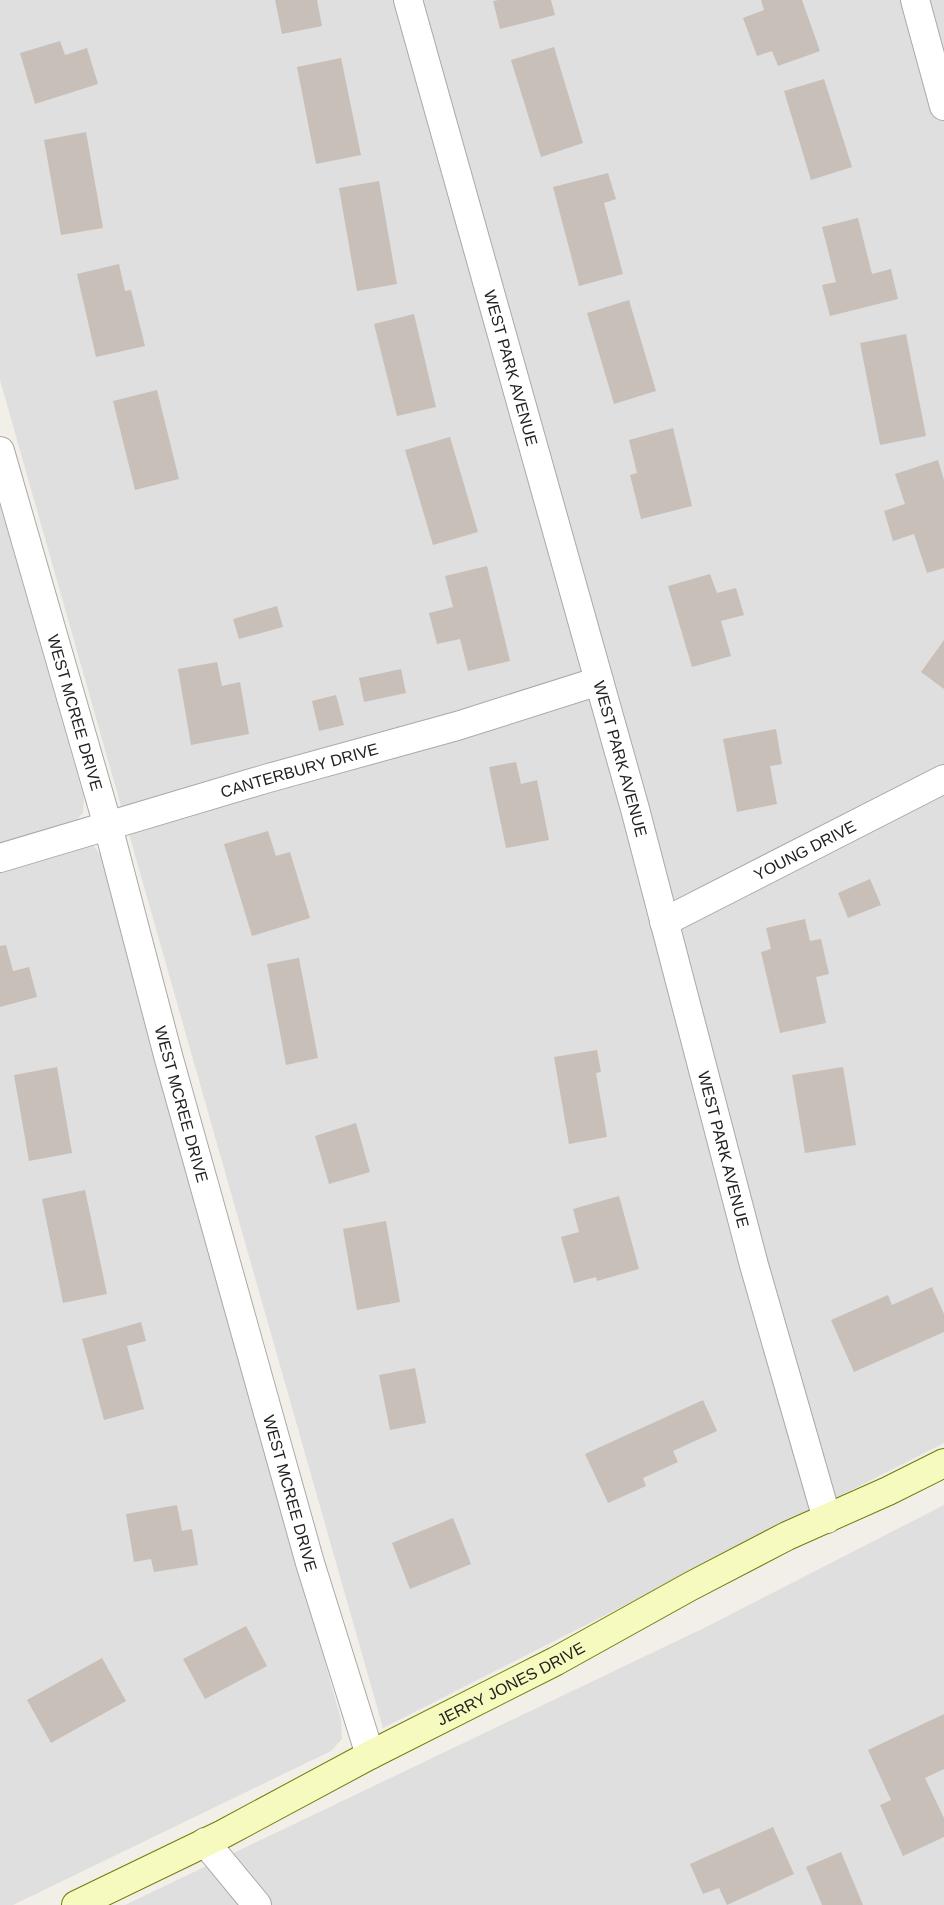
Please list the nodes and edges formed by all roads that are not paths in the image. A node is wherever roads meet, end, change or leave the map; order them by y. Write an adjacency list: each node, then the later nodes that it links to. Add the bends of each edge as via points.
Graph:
1 (408, 0): 5 (street, WEST PARK AVENUE)
2 (915, 0): 3 (street)
3 (944, 106)
4 (0, 451): 7 (street, WEST MCREE DRIVE)
5 (599, 681): 7 (street, CANTERBURY DRIVE, via 457,726); 9 (street, WEST PARK AVENUE)
6 (944, 779): 9 (street, YOUNG DRIVE)
7 (108, 826): 8 (street, CANTERBURY DRIVE); 12 (street, WEST MCREE DRIVE, via 304,1544)
8 (0, 858)
9 (664, 922): 11 (street, WEST PARK AVENUE, via 754,1265)
10 (944, 1463): 11 (main road, JERRY JONES DRIVE)
11 (827, 1519): 12 (main road, JERRY JONES DRIVE, via 778,1541 556,1661)
12 (370, 1755): 13 (main road, JERRY JONES DRIVE)
13 (205, 1842): 14 (main road, JERRY JONES DRIVE); 15 (street)
14 (76, 1905)
15 (257, 1905)

